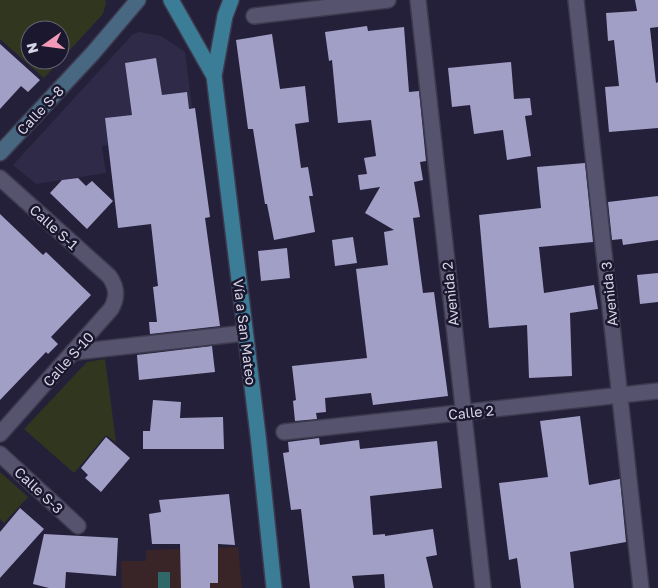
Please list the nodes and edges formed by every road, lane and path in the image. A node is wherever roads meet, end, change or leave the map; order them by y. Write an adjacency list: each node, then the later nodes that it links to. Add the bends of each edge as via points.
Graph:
1 (138, 0): 9 (street, Calle S-8)
2 (172, 0): 8 (main road)
3 (231, 0): 8 (main road)
4 (388, 0): 7 (street)
5 (418, 0): 16 (street, Avenida 2)
6 (576, 0): 15 (street, Avenida 3)
7 (254, 16)
8 (214, 76): 12 (main road, Vía a San Mateo)
9 (0, 153)
10 (0, 178): 11 (street, Calle S-1)
11 (108, 276): 13 (street, Calle S-10, via 116,288 115,303)
12 (245, 333): 13 (street); 21 (main road, Vía a San Mateo)
13 (75, 352): 17 (street, Calle S-10)
14 (658, 391): 15 (street, Calle 2)
15 (620, 396): 16 (street, Calle 2); 23 (street, Avenida 3)
16 (463, 413): 18 (street, Calle 2); 22 (street, Avenida 2)
17 (1, 431)
18 (284, 432)
19 (0, 454): 20 (street, Calle S-3)
20 (78, 526)
21 (274, 588)
22 (483, 588)
23 (640, 588)

